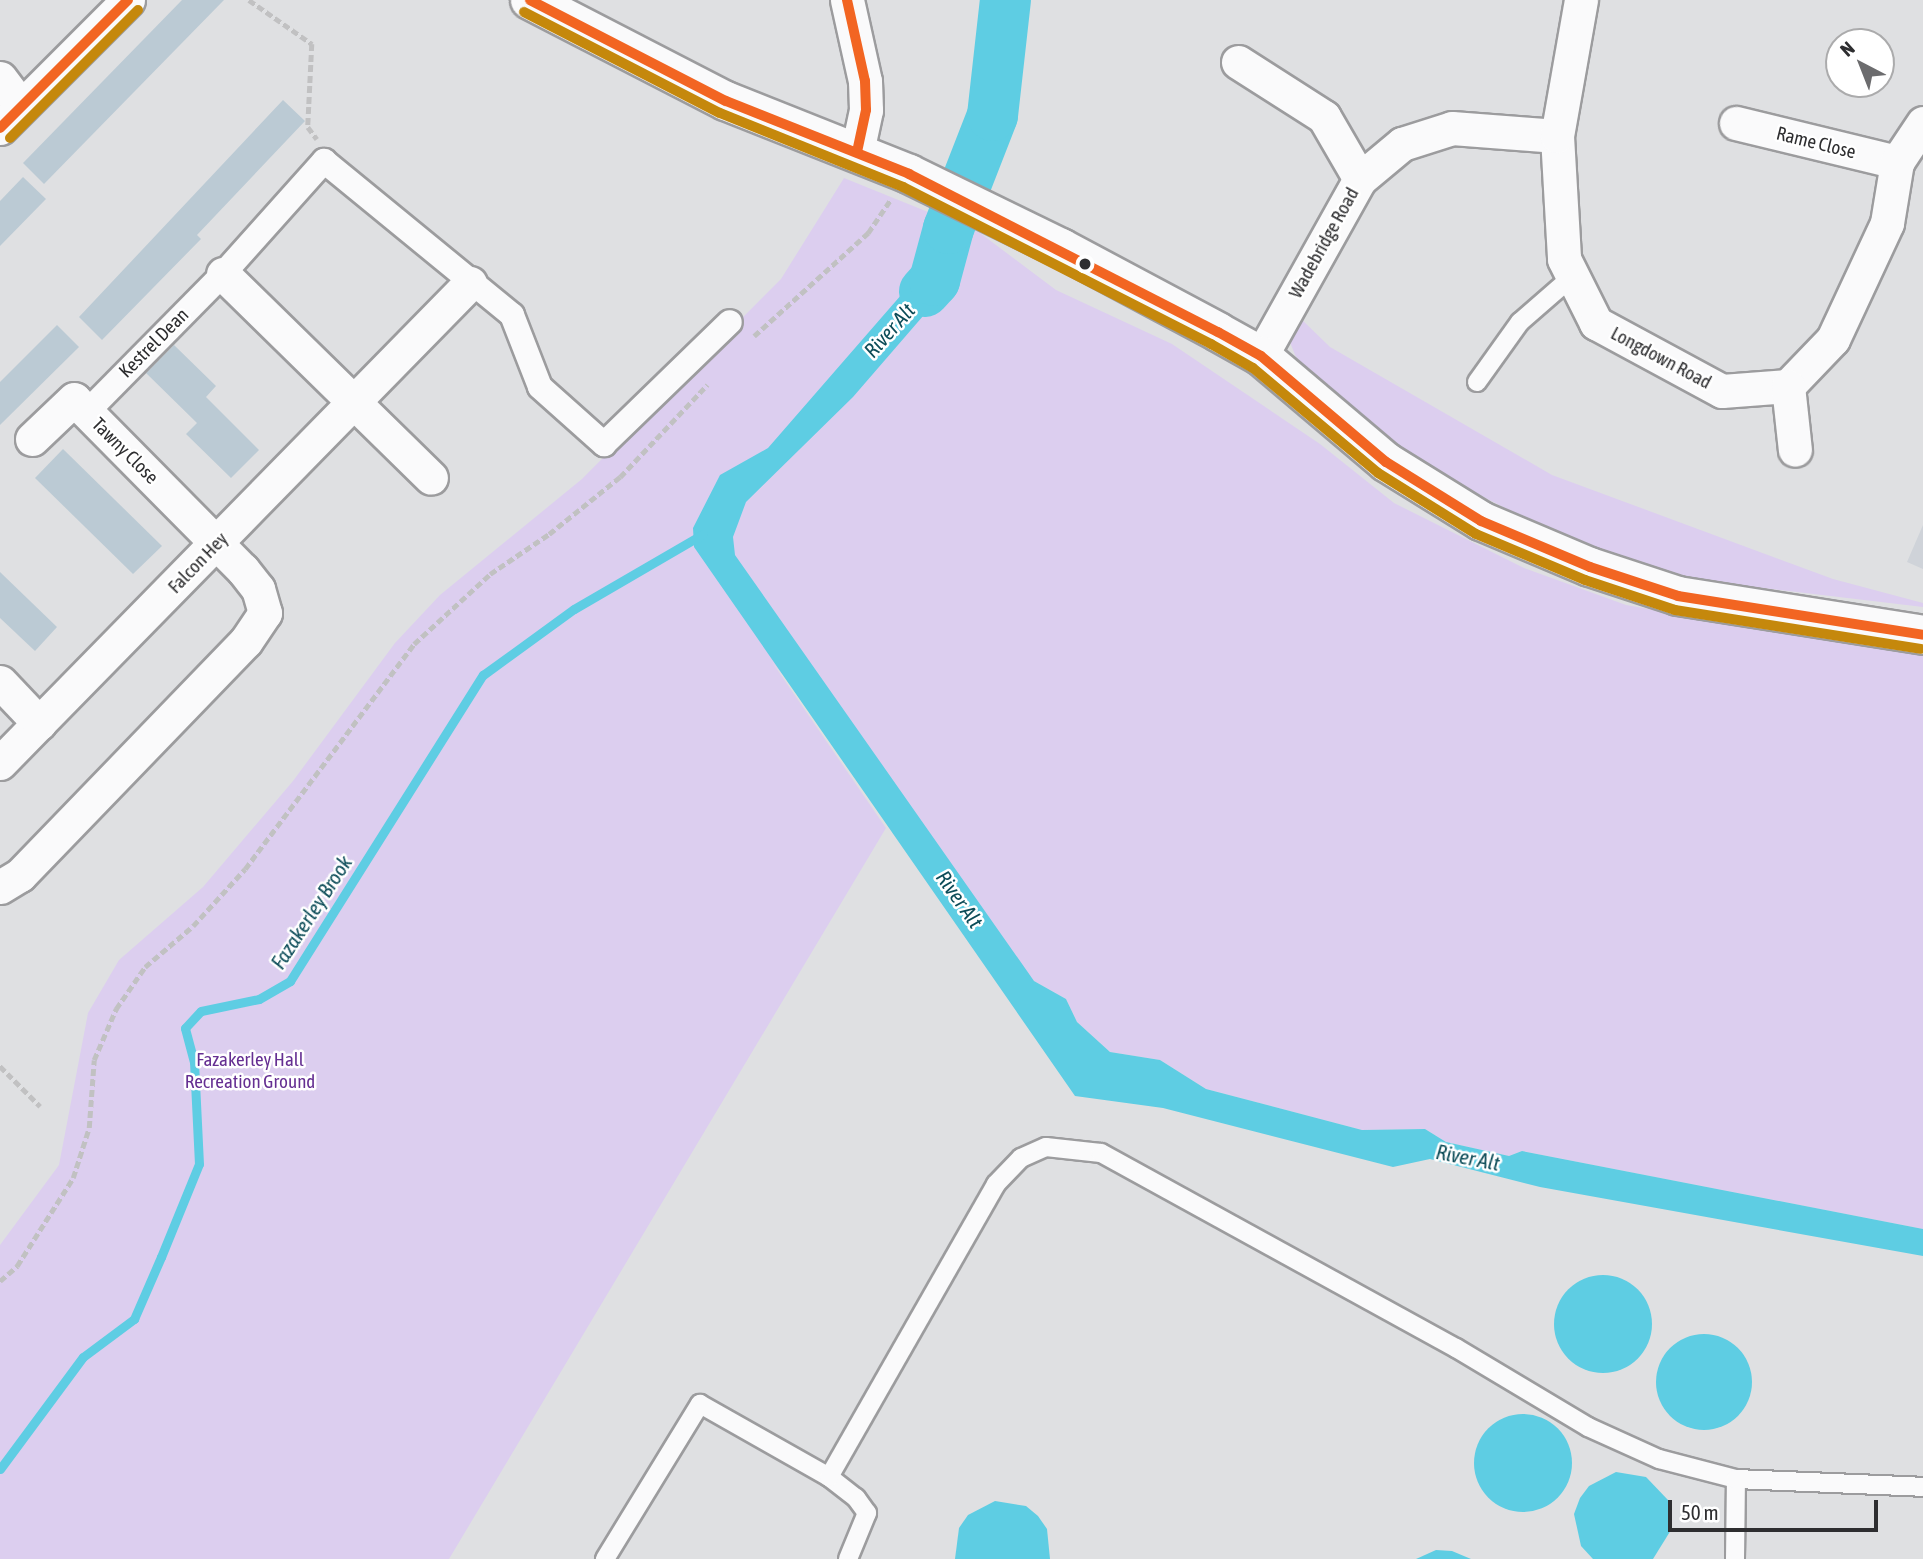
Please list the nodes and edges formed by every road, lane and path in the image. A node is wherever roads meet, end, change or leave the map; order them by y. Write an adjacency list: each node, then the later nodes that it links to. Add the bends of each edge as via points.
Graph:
1 (128, 0): 8 (street)
2 (249, 0): 13 (path, via 312,44 308,127 323,146)
3 (530, 0): 12 (street, via 726,101)
4 (846, 0): 12 (street, via 865,81 866,110)
5 (1581, 0): 11 (street)
6 (1238, 62): 16 (street, via 1324,117)
7 (0, 78): 8 (street)
8 (10, 117)
9 (1736, 123): 14 (street, Rame Close)
10 (1923, 123): 14 (street)
11 (1557, 136): 16 (street, Wadebridge Road, via 1452,128 1402,144); 18 (street, Longdown Road, via 1564,259)
12 (857, 152): 15 (street)
13 (324, 161): 17 (street, Kestrel Dean); 19 (street)
14 (1897, 162): 25 (street, via 1887,223 1833,339)
15 (909, 174): 21 (path, via 868,233); 22 (street, via 1061,247)
16 (1360, 179): 22 (street, Wadebridge Road)
17 (223, 274): 26 (street); 27 (street, Kestrel Dean)
18 (1573, 276): 24 (lane, via 1520,321); 25 (street, Longdown Road, via 1596,323 1652,357 1722,391)
19 (470, 283): 20 (street, via 512,315 540,387 604,443); 26 (street, Falcon Hey)
20 (730, 322)
21 (750, 341)
22 (1261, 356): 32 (street, via 1386,462 1481,521 1578,562 1678,596)
23 (715, 377): 39 (path, via 620,477 550,534 490,574 414,644 245,869 193,926 145,967 116,1009 94,1060 89,1128 73,1178 17,1266)
24 (1477, 382)
25 (1788, 386): 29 (street)
26 (355, 402): 30 (street); 31 (street, Falcon Hey)
27 (86, 413): 28 (street, Tawny Close, via 74,399); 31 (street, Tawny Close)
28 (32, 439)
29 (1795, 450)
30 (431, 478)
31 (218, 544): 34 (street, Falcon Hey); 36 (street, Tawny Close, via 258,589 265,613 237,651 20,875)
32 (1923, 635)
33 (0, 682): 34 (street)
34 (39, 723): 35 (street, Falcon Hey)
35 (0, 763)
36 (0, 887)
37 (0, 1066): 38 (path)
38 (40, 1106)
39 (0, 1281)
40 (829, 1477): 41 (lane, via 996,1184 1021,1158 1046,1147 1101,1153 1456,1348 1588,1427 1659,1459); 43 (lane, via 700,1404); 44 (lane, via 867,1513)
41 (1736, 1479): 42 (lane); 45 (lane)
42 (1923, 1488)
43 (606, 1559)
44 (848, 1559)
45 (1735, 1559)

